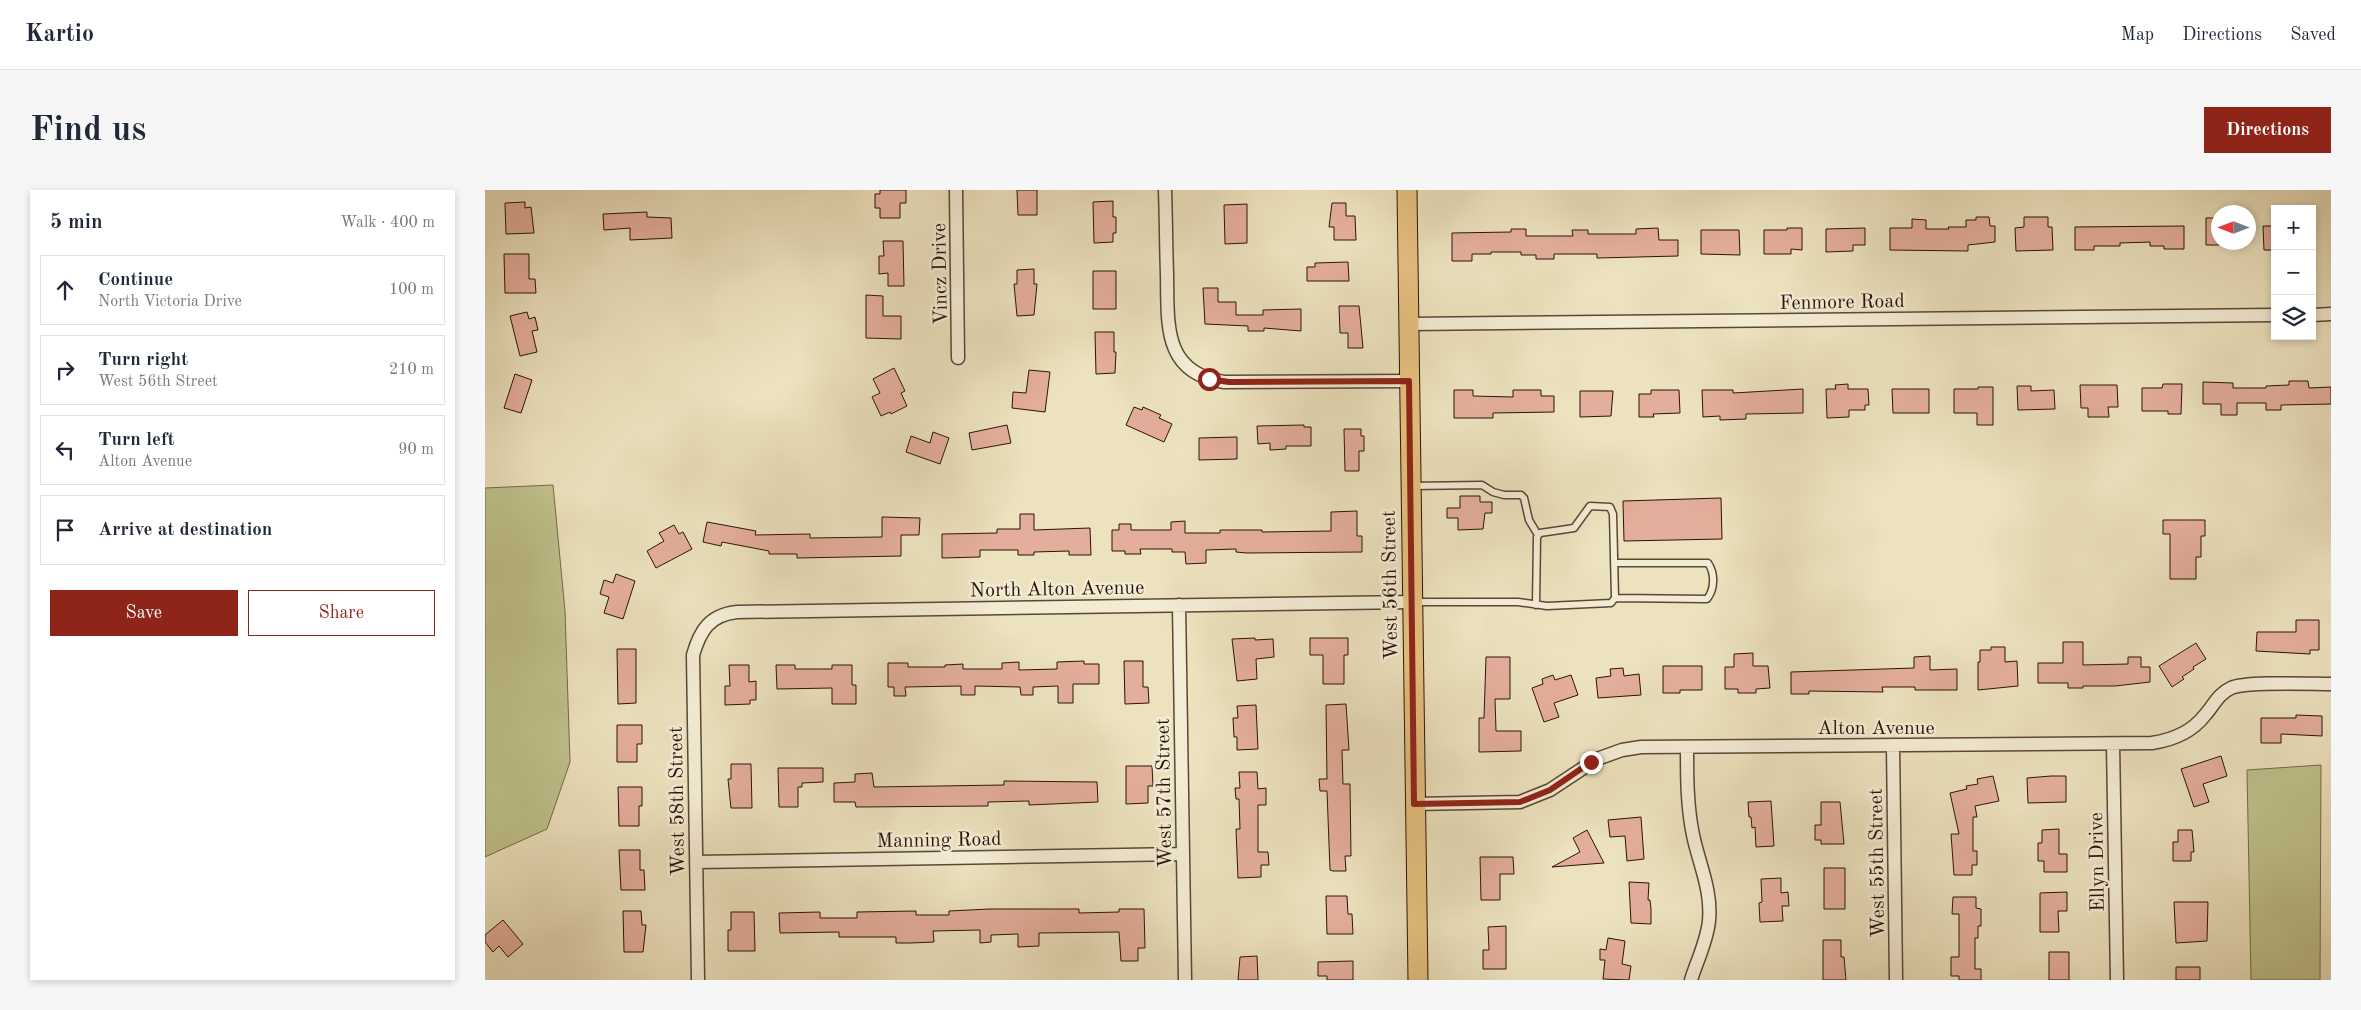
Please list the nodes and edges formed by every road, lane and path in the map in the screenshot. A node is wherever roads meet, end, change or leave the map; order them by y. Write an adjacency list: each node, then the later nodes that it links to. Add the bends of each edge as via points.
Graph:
1 (956, 190): 8 (street, Vincz Drive)
2 (1165, 190): 9 (street, via 1168,331 1183,362 1199,375 1224,382)
3 (1407, 190): 7 (main road, West 56th Street)
4 (2331, 314): 6 (street)
5 (2271, 315): 7 (street, Fenmore Road)
6 (2316, 315)
7 (1409, 324): 9 (main road, West 56th Street)
8 (958, 358)
9 (1409, 381): 10 (main road, West 56th Street)
10 (1411, 486): 11 (lane, via 1482,485 1493,492 1521,495); 14 (main road, West 56th Street)
11 (1538, 535): 12 (lane, via 1545,531 1574,528 1590,506 1609,507 1613,514); 15 (lane)
12 (1614, 563): 13 (lane); 13 (lane, via 1707,562 1712,569 1712,592 1707,599)
13 (1615, 598): 15 (lane, via 1605,605)
14 (1412, 602): 15 (lane); 16 (street, North Alton Avenue); 22 (main road, West 56th Street)
15 (1536, 604)
16 (1179, 605): 17 (street, North Alton Avenue, via 737,612 720,616); 23 (street, West 57th Street)
17 (707, 626): 24 (street, West 58th Street, via 697,638 693,655)
18 (2331, 684): 19 (street, Alton Avenue, via 2233,687 2217,698 2201,720 2181,735 2152,743)
19 (2113, 744): 20 (street, Alton Avenue); 30 (street, Ellyn Drive)
20 (1893, 745): 21 (street, Alton Avenue); 29 (street, West 55th Street)
21 (1687, 747): 22 (street, Alton Avenue, via 1641,747 1609,754 1591,762 1550,790 1520,802); 28 (street, via 1688,807 1709,900 1708,927)
22 (1414, 804): 27 (main road, West 56th Street)
23 (1183, 854): 24 (street, Manning Road); 26 (street, West 57th Street)
24 (696, 862): 25 (street, West 58th Street)
25 (698, 980)
26 (1185, 980)
27 (1418, 980)
28 (1691, 980)
29 (1896, 980)
30 (2117, 980)

